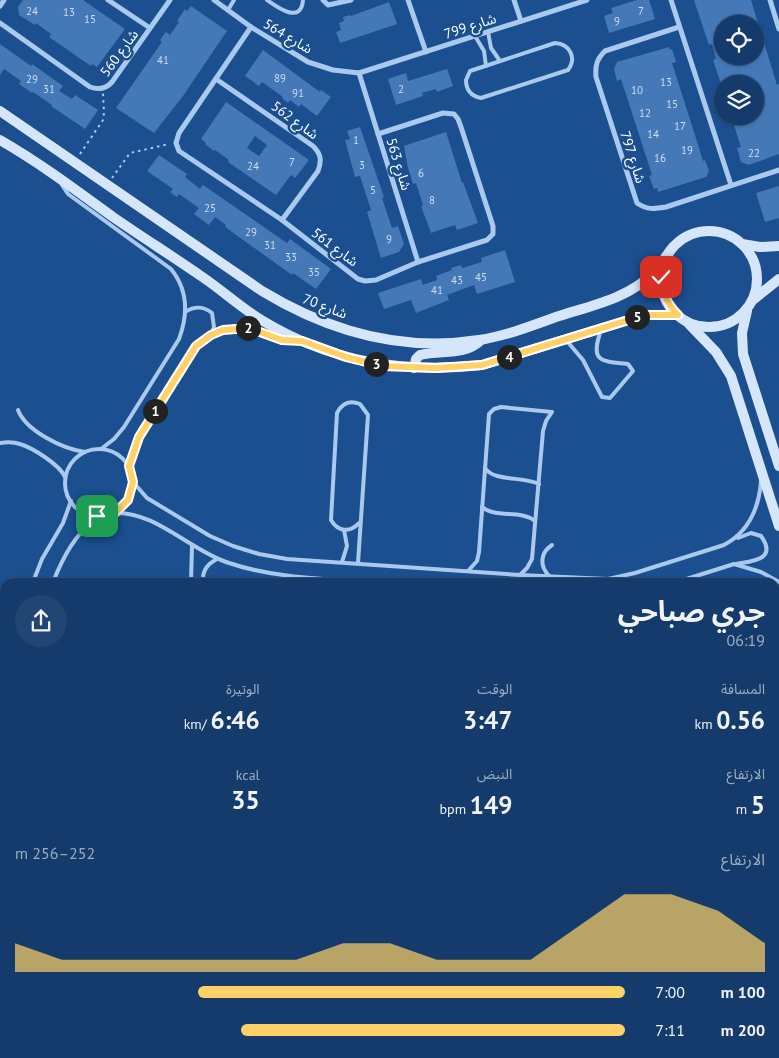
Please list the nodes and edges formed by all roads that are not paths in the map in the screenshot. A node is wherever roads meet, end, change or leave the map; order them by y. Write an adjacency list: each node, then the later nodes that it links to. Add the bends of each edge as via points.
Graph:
1 (4, 0): 16 (street)
2 (108, 0): 22 (street)
3 (170, 0): 22 (street, شارع 560)
4 (214, 0): 15 (street, شارع 564)
5 (234, 0): 17 (lane)
6 (267, 0): 7 (lane, via 290,13 298,11)
7 (302, 0)
8 (323, 0): 9 (street, via 328,5)
9 (351, 0)
10 (408, 0): 26 (street)
11 (514, 0): 18 (street)
12 (587, 0): 18 (street, شارع 799)
13 (671, 0): 21 (street)
14 (770, 0): 23 (street)
15 (222, 2): 17 (street, شارع 564)
16 (0, 6)
17 (228, 10): 20 (street, شارع 564)
18 (521, 22): 24 (street, شارع 799)
19 (0, 23): 22 (street, شارع 560, via 96,89 112,82)
20 (251, 27): 29 (street, شارع 564, via 313,64); 30 (street)
21 (679, 27): 36 (street); 36 (street, شارع 797, via 606,51 598,58 595,67 633,195 644,208 654,209)
22 (150, 28)
23 (779, 29)
24 (488, 32): 25 (street, شارع 799); 27 (lane, via 490,48)
25 (475, 36): 26 (street, شارع 799); 28 (lane, via 484,51)
26 (426, 52): 29 (street, شارع 799)
27 (500, 61): 28 (lane); 28 (lane, via 555,43 567,47 572,58 568,70 481,98 468,91 466,77 470,71)
28 (486, 66)
29 (359, 73): 32 (street, شارع 563)
30 (216, 78): 37 (street, شارع 562, via 313,146 321,157 318,171); 37 (street, شارع 561, via 179,133 176,143 180,151)
31 (0, 111): 48 (main road, شارع 70, via 286,305 324,323 379,338 457,343)
32 (378, 134): 41 (street, شارع 563); 41 (street, شارع 561, via 443,113 454,114 493,226 493,234 487,240)
33 (0, 140): 35 (main road)
34 (779, 170): 36 (street, شارع 797)
35 (57, 176): 44 (lane, via 68,194 171,270 183,291); 50 (main road, via 261,320)
36 (731, 185)
37 (282, 220): 41 (street, شارع 561, via 365,281 376,280)
38 (742, 244): 39 (main road, via 760,248); 40 (main road, via 723,233 702,232 686,237); 43 (main road, via 750,253 756,270 757,288)
39 (779, 246)
40 (673, 247): 45 (main road, via 663,266 662,282 665,298); 48 (main road, شارع 70, via 652,274 625,293)
41 (418, 262)
42 (779, 279): 43 (main road)
43 (751, 303): 45 (main road, via 739,317 727,324 700,326); 58 (main road, via 742,333 743,354)
44 (186, 312): 47 (lane, via 198,307 212,313 214,327); 54 (lane, via 179,339 124,427)
45 (682, 318): 46 (main road, via 649,315); 56 (main road, via 726,364)
46 (602, 328): 49 (main road); 49 (lane, via 596,343 599,357 603,361 628,364 633,371 610,398 602,396 584,360)
47 (211, 335): 50 (lane, via 223,330 249,328 282,340); 57 (lane, via 196,346 139,437)
48 (481, 340): 51 (main road, via 462,351 420,355)
49 (566, 340): 51 (main road, via 482,365)
50 (302, 341): 51 (main road, via 382,366)
51 (414, 368)
52 (18, 410): 55 (lane, via 32,428 66,447)
53 (0, 443): 60 (lane, via 23,444 58,467)
54 (102, 449): 55 (lane); 57 (lane, via 117,454)
55 (85, 452): 60 (lane, via 74,460)
56 (760, 464): 69 (main road); 71 (lane, via 758,503 745,528)
57 (129, 466): 61 (lane)
58 (779, 466)
59 (485, 468): 62 (lane, via 495,476 525,479); 62 (lane, via 489,418 494,409 552,412 543,431); 64 (lane)
60 (66, 478): 63 (lane)
61 (133, 482): 65 (lane, via 128,500); 75 (lane, via 147,498 191,526 233,546 259,554)
62 (538, 484): 67 (lane)
63 (71, 501): 66 (lane, via 82,512); 82 (lane)
64 (482, 507): 67 (lane, via 489,512 525,515); 78 (lane, via 478,557)
65 (115, 513): 66 (lane); 73 (lane, via 126,512 143,518)
66 (97, 516): 83 (lane, via 70,544)
67 (535, 521): 79 (lane, via 532,559)
68 (359, 523): 70 (lane); 70 (lane, via 368,414 360,404 348,402 337,413 331,520); 76 (lane)
69 (779, 526)
70 (344, 530): 75 (lane, via 347,546)
71 (734, 540): 77 (lane, via 755,533 764,540 766,552 756,562); 88 (lane, via 644,571)
72 (552, 545): 81 (lane, via 542,558 543,568)
73 (192, 546): 74 (lane); 84 (lane)
74 (217, 559): 80 (lane, via 249,569); 85 (lane, via 205,568)
75 (342, 562): 76 (lane)
76 (358, 563): 78 (lane)
77 (734, 564): 89 (lane); 90 (lane)
78 (468, 571): 79 (lane)
79 (520, 575): 81 (lane)
80 (298, 577): 86 (lane)
81 (550, 577): 87 (lane)
82 (35, 578)
83 (55, 578)
84 (191, 578)
85 (203, 578)
86 (312, 578)
87 (579, 578)
88 (612, 578)
89 (690, 578)
90 (772, 578)

